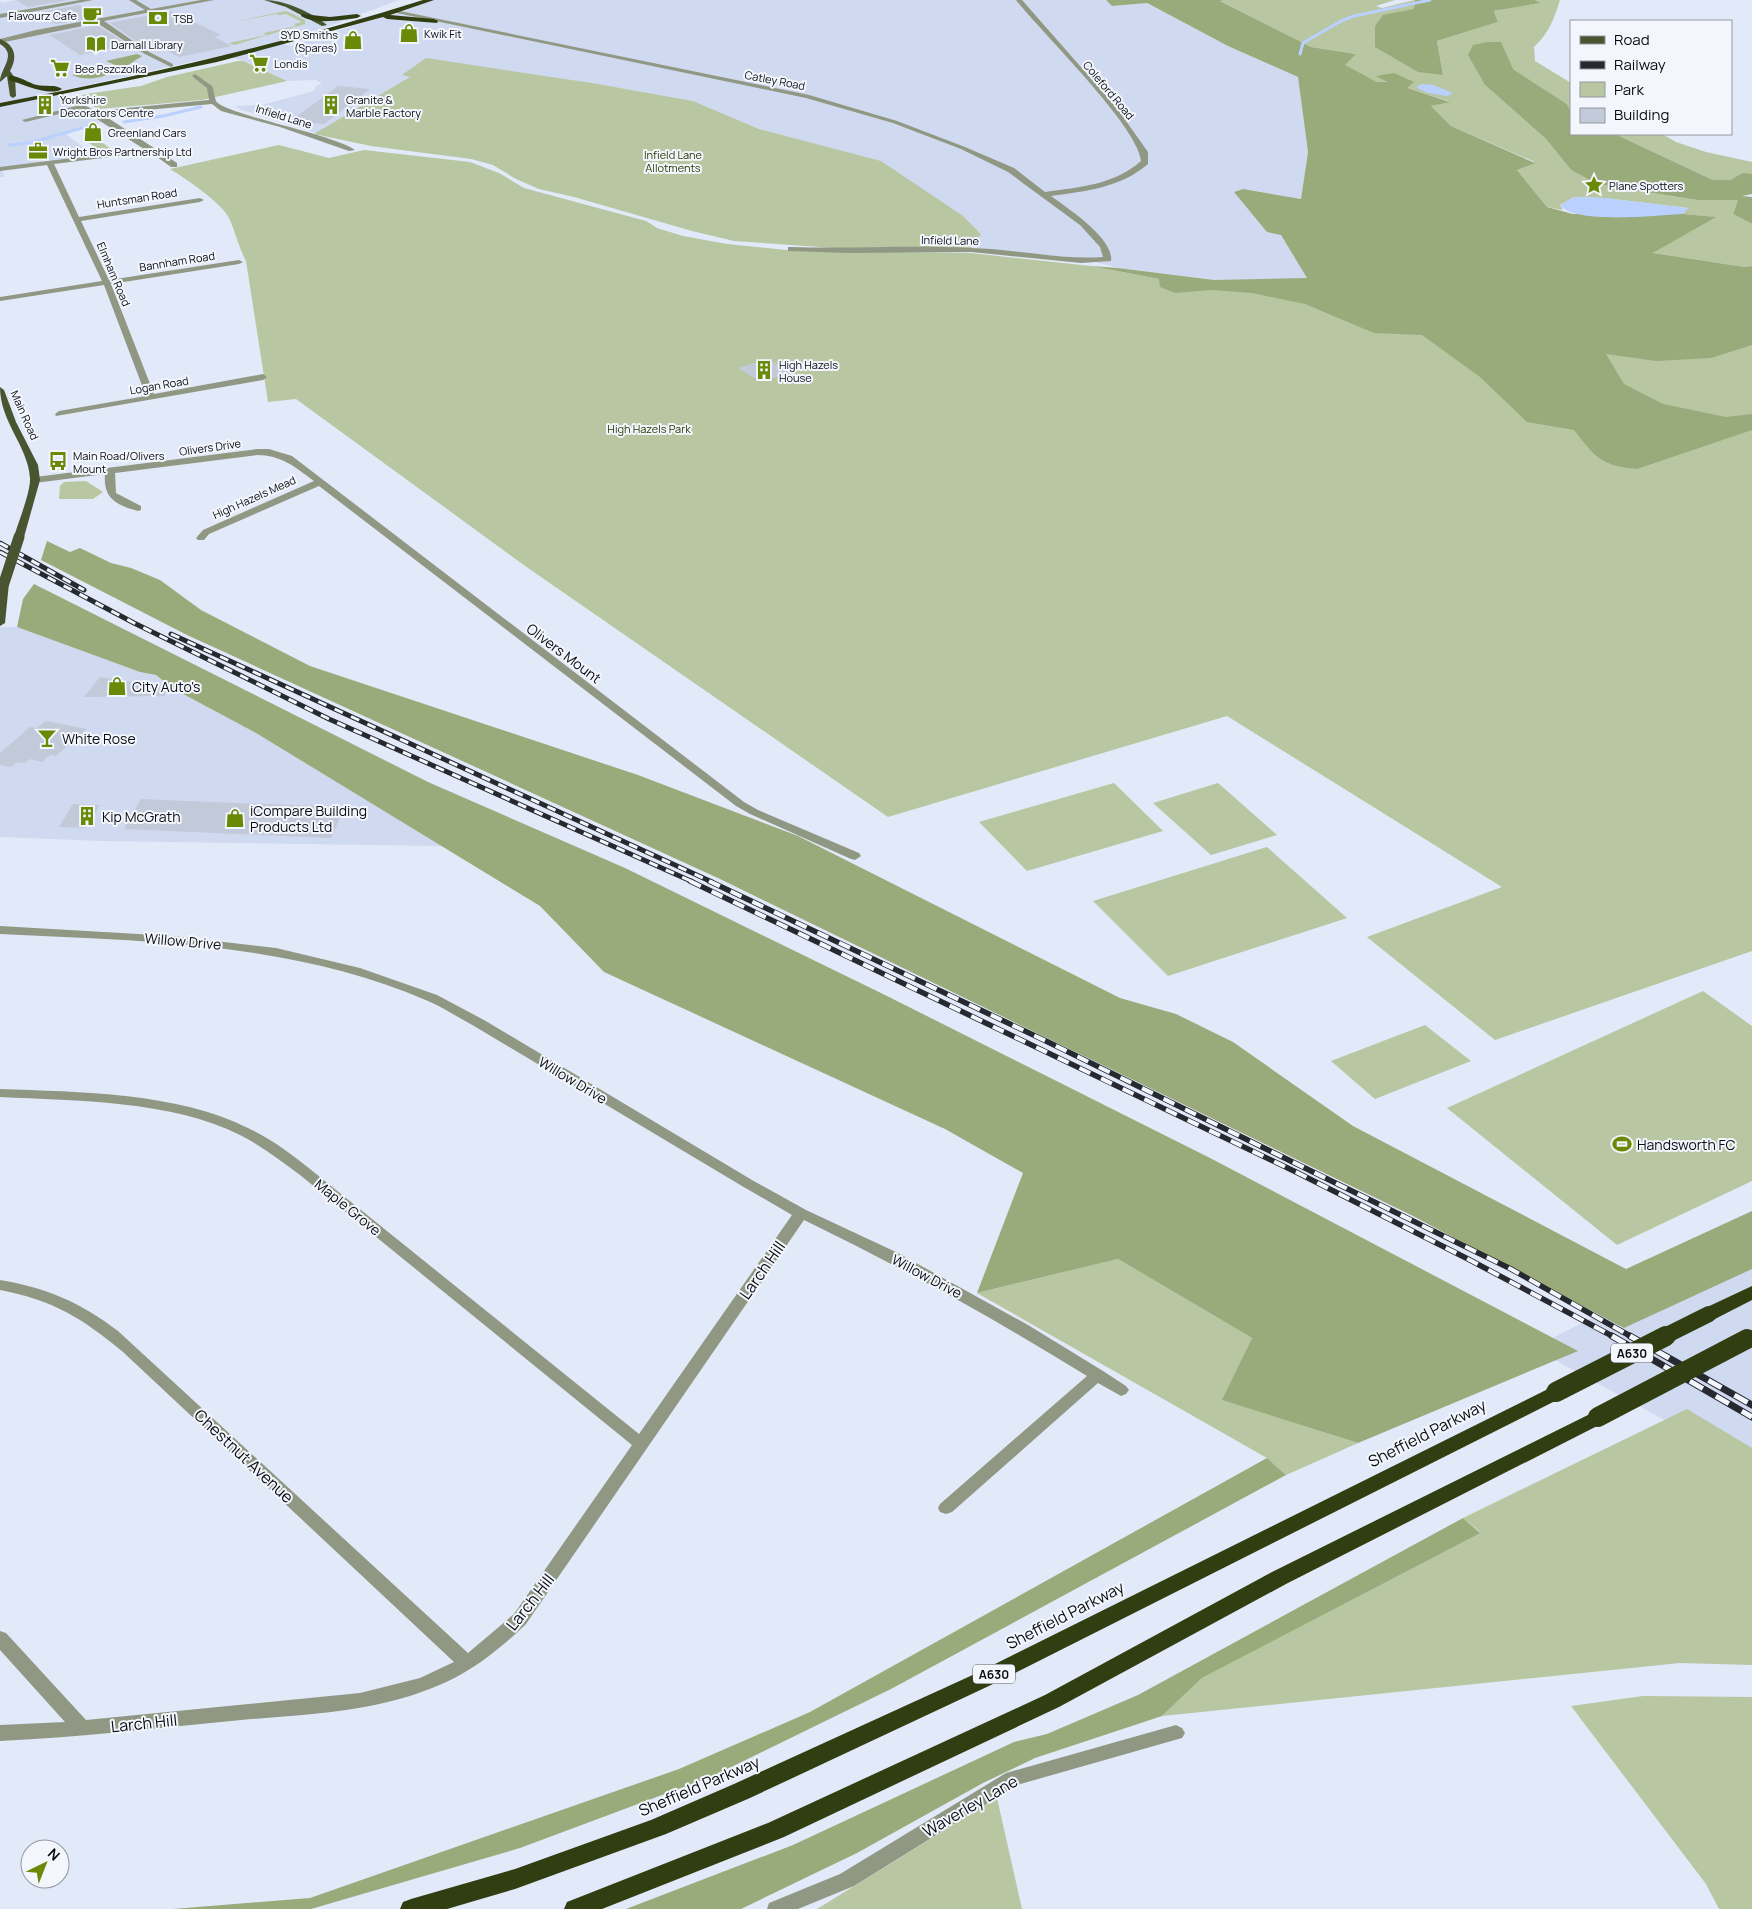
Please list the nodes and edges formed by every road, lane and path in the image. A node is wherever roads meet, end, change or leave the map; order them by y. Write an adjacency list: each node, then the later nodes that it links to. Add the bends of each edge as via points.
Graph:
1 (90, 0): 10 (street)
2 (132, 0): 9 (street)
3 (211, 0): 9 (street)
4 (267, 0): 11 (main road, via 283,4)
5 (405, 0): 8 (highway)
6 (430, 0): 8 (highway)
7 (1019, 0): 39 (street, Coleford Road, via 1114,108 1144,152 1144,162 1136,172 1122,178)
8 (393, 8): 12 (highway); 13 (highway); 15 (street, Catley Road)
9 (150, 12): 14 (street)
10 (0, 16)
11 (304, 16): 12 (highway); 16 (main road)
12 (347, 18): 16 (highway)
13 (375, 18): 15 (highway); 16 (highway); 17 (highway)
14 (99, 21): 18 (street); 21 (street)
15 (434, 21): 39 (street, Catley Road, via 798,94 853,108 963,148 1010,170)
16 (324, 25): 17 (highway); 21 (highway)
17 (318, 35): 26 (highway, via 179,71)
18 (0, 41): 19 (main road)
19 (8, 46): 20 (street); 23 (main road, via 12,56)
20 (0, 47)
21 (171, 65): 26 (highway)
22 (0, 72): 23 (street)
23 (10, 75): 25 (main road); 26 (highway, via 36,87); 27 (main road)
24 (195, 76): 29 (street, via 210,87)
25 (0, 80)
26 (59, 92): 27 (highway); 30 (highway); 31 (street)
27 (13, 96): 28 (highway); 30 (highway)
28 (0, 98)
29 (213, 102): 32 (street); 35 (street, Infield Lane, via 223,110)
30 (0, 105)
31 (83, 106): 32 (street); 33 (street)
32 (95, 113): 34 (street)
33 (25, 120)
34 (151, 150): 36 (street); 37 (street)
35 (351, 150)
36 (50, 163): 38 (street); 41 (street, Elmham Road)
37 (174, 166)
38 (0, 169)
39 (1046, 194): 43 (street, Catley Road, via 1083,223 1104,246)
40 (200, 200): 41 (street, Huntsman Road)
41 (78, 219): 45 (street, Elmham Road)
42 (791, 249): 43 (street, Infield Lane, via 971,250 1081,261)
43 (1108, 259)
44 (239, 262): 45 (street, Bannham Road)
45 (107, 284): 46 (street, Bannham Road); 49 (street, Elmham Road)
46 (0, 299)
47 (263, 377): 49 (street, Logan Road)
48 (0, 390): 53 (main road, Main Road, via 33,465)
49 (151, 398): 50 (street, Logan Road)
50 (59, 414)
51 (269, 452): 52 (street, Olivers Drive); 54 (street, Olivers Mount, via 289,458)
52 (110, 472): 53 (street, Olivers Drive); 55 (street, via 108,490)
53 (35, 480): 57 (main road, bridge)
54 (320, 482): 56 (street, High Hazels Mead, via 206,532); 59 (street, Olivers Mount, via 740,804)
55 (138, 508)
56 (201, 538)
57 (2, 590): 58 (main road)
58 (0, 623)
59 (855, 856)
60 (0, 930): 62 (street, Willow Drive, via 218,944 276,952 382,980 432,999 479,1023)
61 (0, 1092): 68 (street, Maple Grove, via 150,1103 191,1112 246,1132 328,1190)
62 (801, 1214): 66 (street, Willow Drive, via 893,1257); 68 (street, Larch Hill)
63 (0, 1285): 71 (street, Chestnut Avenue, via 22,1288 62,1301 103,1327)
64 (1752, 1292): 75 (highway, Sheffield Parkway / A630, bridge, via 984,1679 742,1791 658,1827 515,1879)
65 (1750, 1338): 76 (highway, bridge, via 1279,1578 1052,1701 776,1830)
66 (1098, 1375): 67 (street, Willow Drive); 69 (street)
67 (1121, 1390)
68 (641, 1444): 71 (street, Larch Hill, via 520,1619 497,1642)
69 (946, 1508)
70 (0, 1638): 72 (street)
71 (467, 1664): 72 (street, Larch Hill, via 424,1684 368,1700)
72 (83, 1729): 74 (street, Larch Hill)
73 (1176, 1732): 77 (street, Waverley Lane, via 1012,1779 847,1880)
74 (0, 1733)
75 (411, 1909)
76 (575, 1909)
77 (776, 1909)

